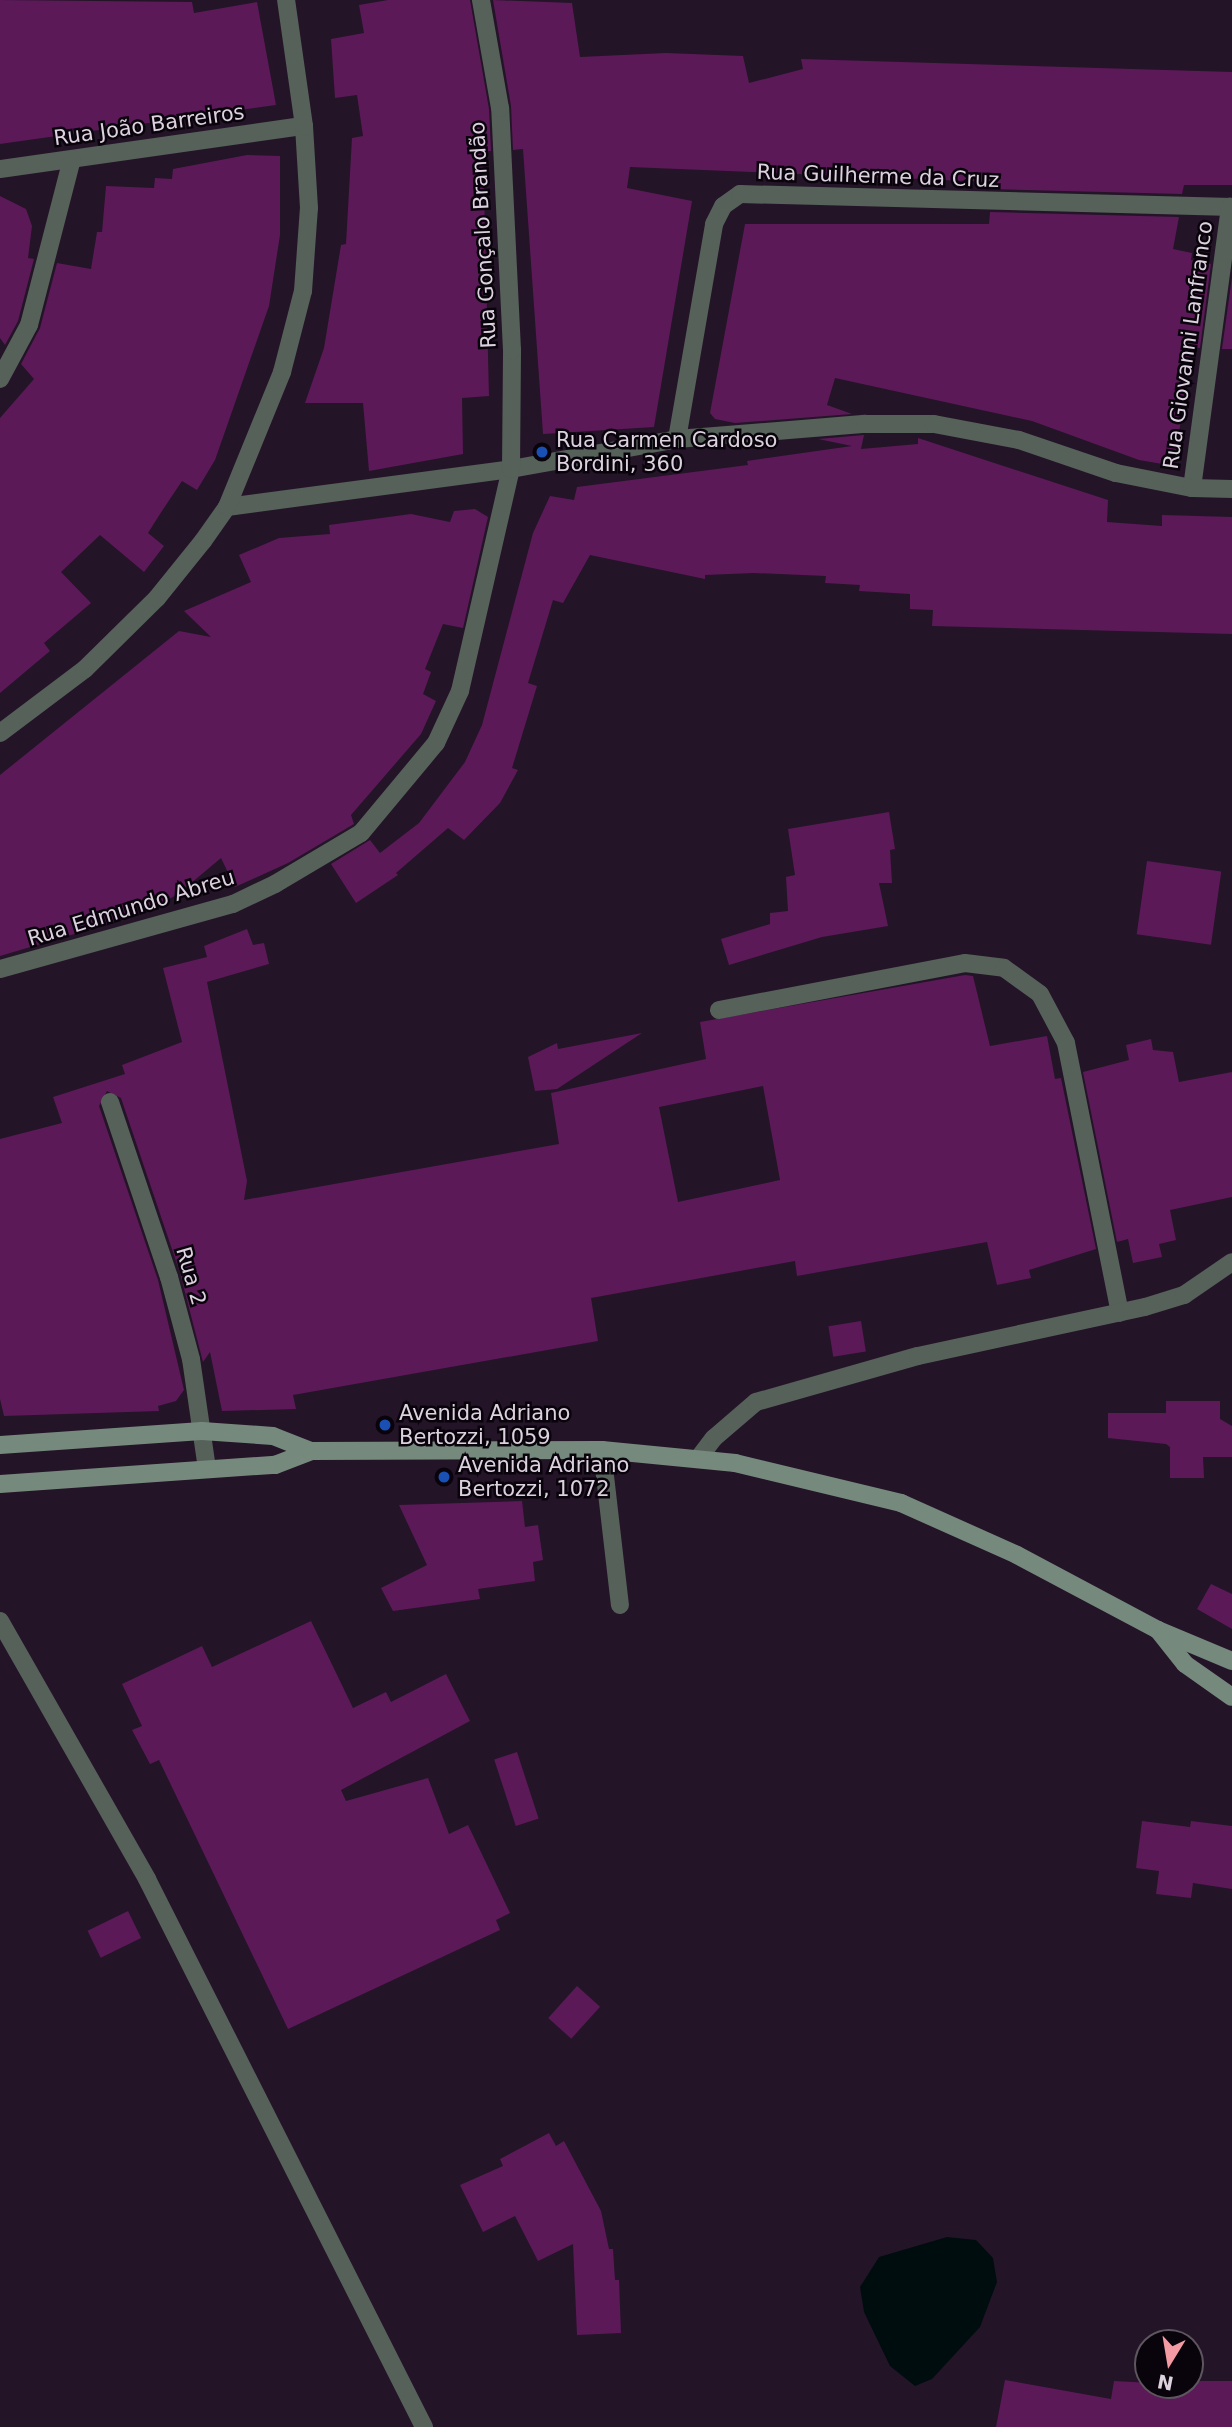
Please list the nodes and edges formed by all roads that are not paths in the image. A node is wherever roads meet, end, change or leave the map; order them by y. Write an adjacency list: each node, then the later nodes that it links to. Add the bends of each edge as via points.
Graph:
1 (286, 0): 3 (street)
2 (481, 0): 9 (street, Rua Gonçalo Brandão, via 500,108 512,350)
3 (304, 126): 4 (street, Rua João Barreiros); 12 (street, via 309,208 303,291 282,372)
4 (72, 159): 5 (street, Rua João Barreiros); 7 (street, via 29,325)
5 (0, 169)
6 (1231, 207): 8 (street, Rua Guilherme da Cruz, via 740,194 723,206 714,223); 10 (street, Rua Giovanni Lanfranco)
7 (0, 379)
8 (677, 439): 9 (street); 10 (street, via 865,424 934,424 1018,440 1116,473)
9 (511, 469): 12 (street); 14 (street, Rua Edmundo Abreu, via 460,691 436,743 361,832 233,904)
10 (1192, 488): 11 (street)
11 (1232, 489)
12 (227, 506): 13 (street, via 157,598 85,669)
13 (0, 733)
14 (0, 969)
15 (719, 1010): 18 (street, via 965,963 1004,968 1040,994 1066,1043)
16 (110, 1102): 19 (street, Rua 2, via 169,1277 191,1359)
17 (1232, 1262): 18 (street, via 1184,1295)
18 (1120, 1313): 23 (street, via 918,1356 780,1394 738,1415)
19 (202, 1431): 20 (main road); 22 (main road, via 274,1436); 24 (street, Rua 2)
20 (0, 1445)
21 (602, 1450): 22 (main road); 23 (main road); 26 (street)
22 (311, 1451): 24 (main road, via 275,1465)
23 (698, 1459): 28 (main road, via 803,1477 901,1503 1017,1555)
24 (207, 1469): 25 (main road)
25 (0, 1484)
26 (620, 1605)
27 (0, 1620): 31 (street, via 147,1880)
28 (1158, 1630): 29 (main road); 30 (main road, via 1185,1664)
29 (1232, 1661)
30 (1232, 1697)
31 (424, 2427)

